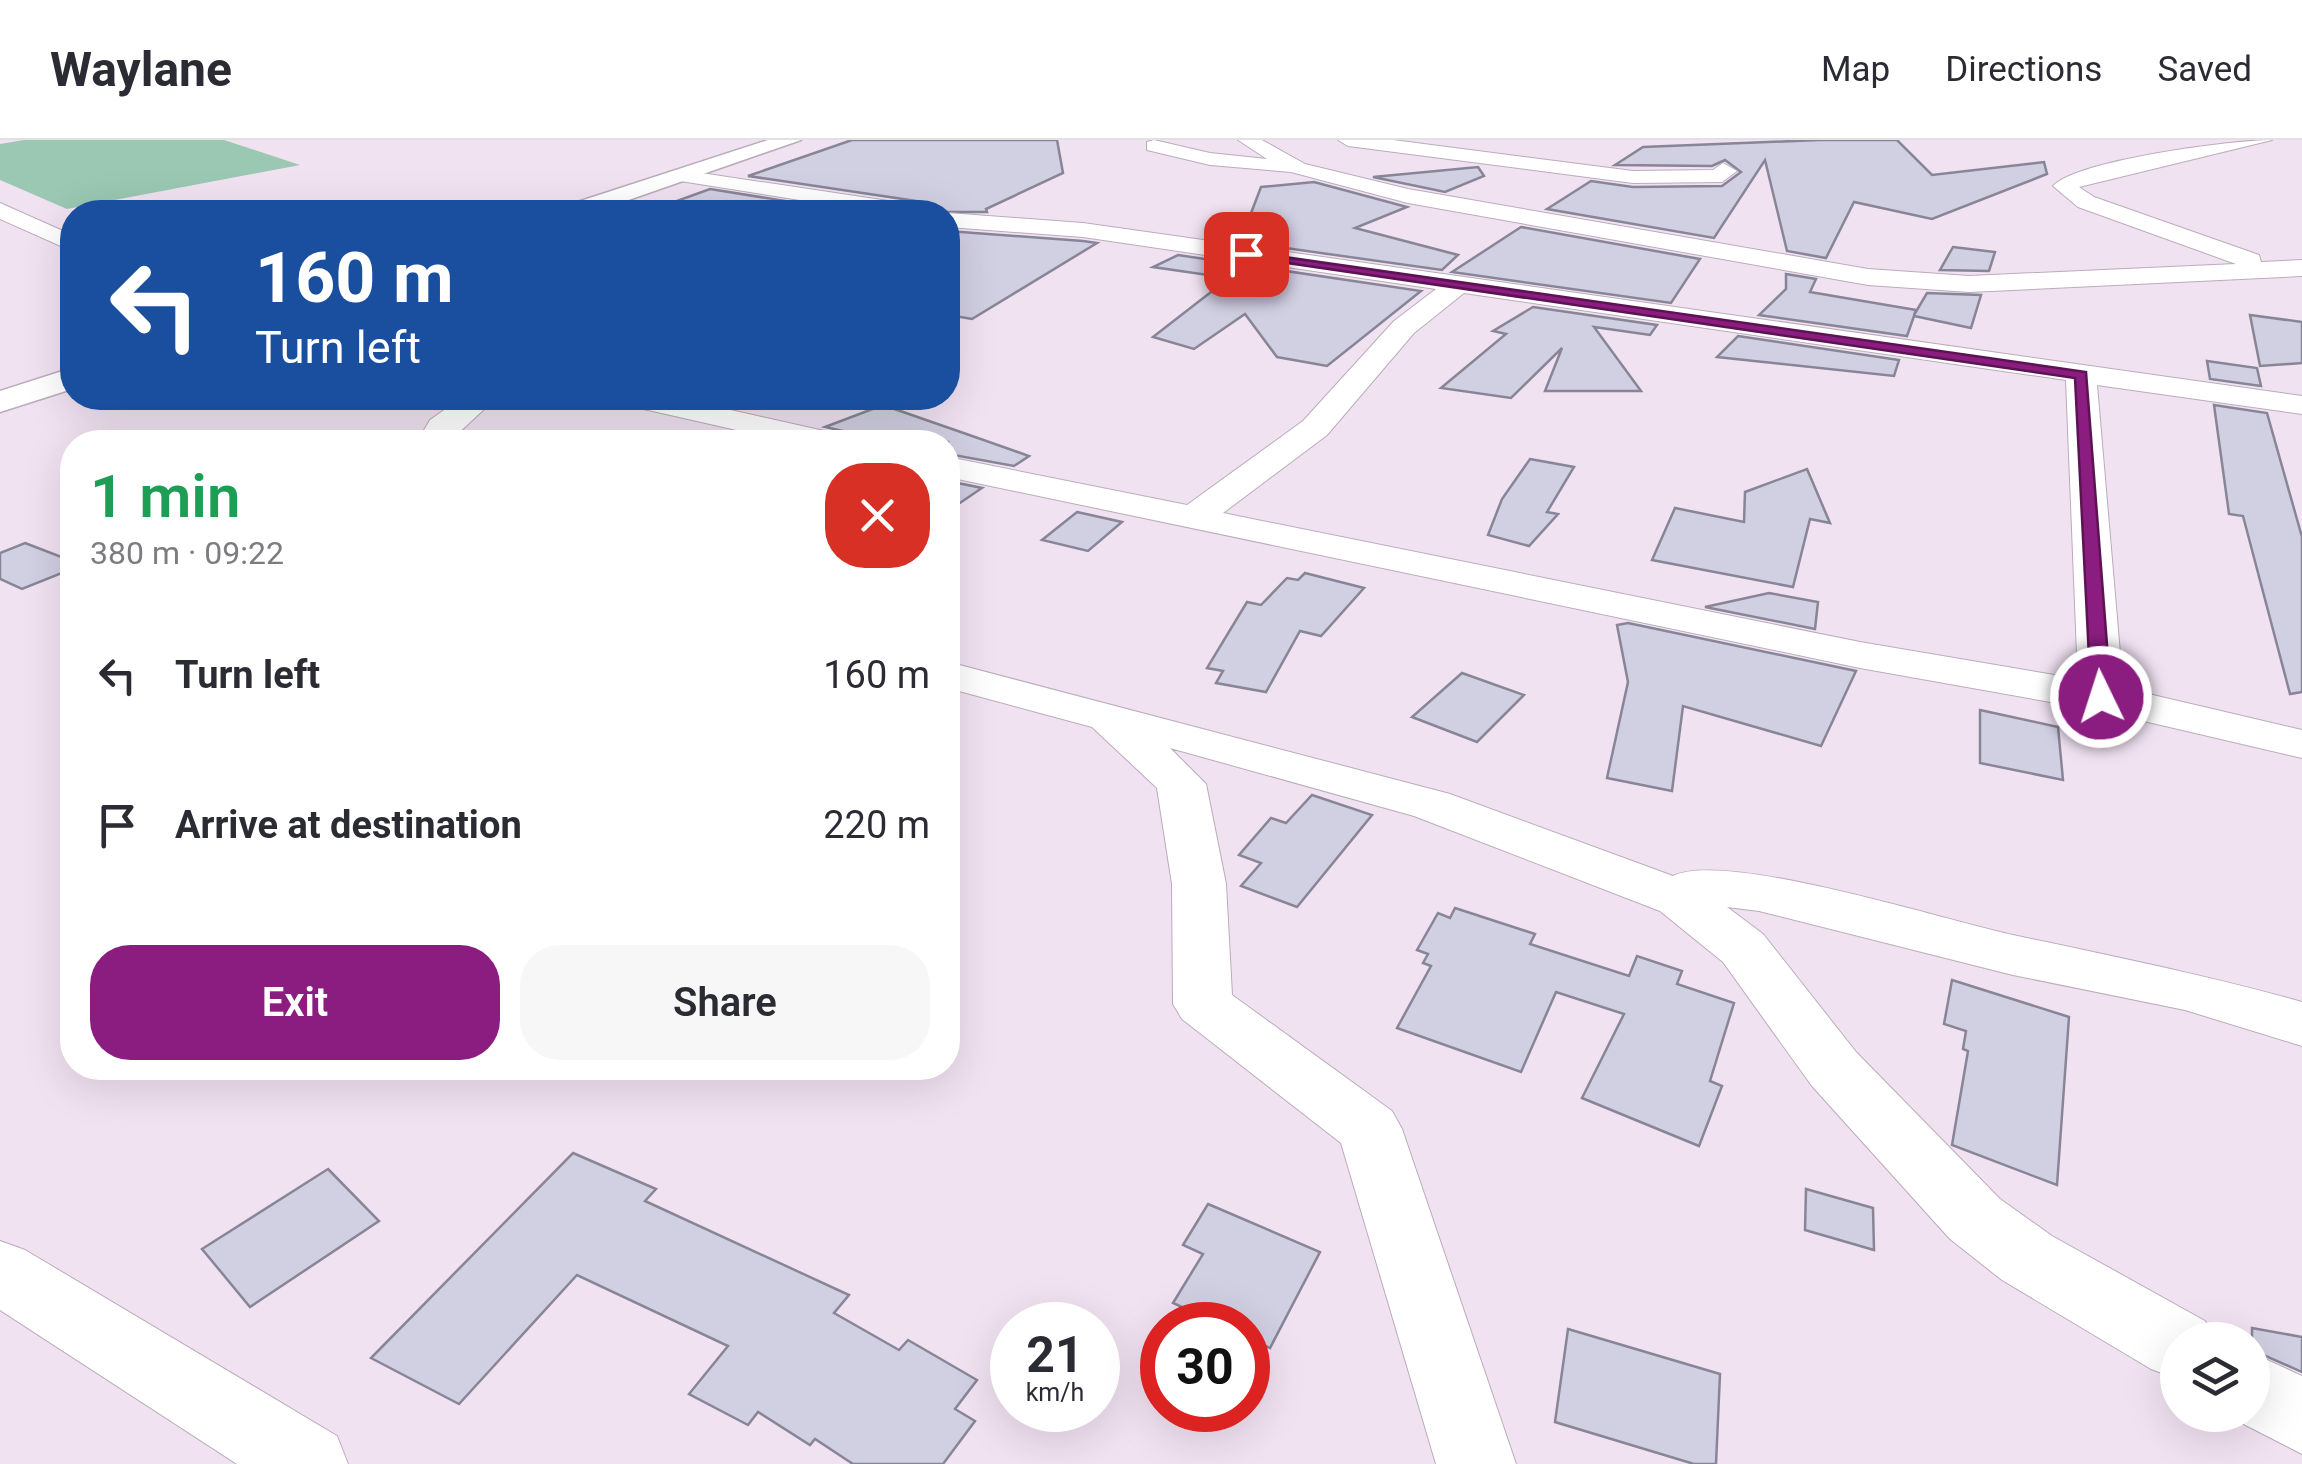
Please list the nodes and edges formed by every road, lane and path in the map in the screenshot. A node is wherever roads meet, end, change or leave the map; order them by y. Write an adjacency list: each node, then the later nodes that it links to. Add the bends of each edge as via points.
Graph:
1 (790, 140): 11 (highway)
2 (1245, 140): 7 (street); 9 (street)
3 (1348, 140): 10 (street, via 1634,177 1722,176)
4 (2216, 140): 6 (street)
5 (1126, 142): 7 (street)
6 (2257, 142): 8 (street); 18 (street, via 2064,186 2151,228)
7 (1154, 146): 9 (street)
8 (2285, 149)
9 (1298, 168): 18 (street, via 1418,198 1882,279 1986,284)
10 (1724, 169)
11 (680, 176): 12 (highway); 13 (street)
12 (607, 200)
13 (837, 200)
14 (0, 210): 16 (street)
15 (960, 221): 19 (street, via 1083,230)
16 (60, 238)
17 (2302, 256): 18 (street)
18 (2286, 269)
19 (1460, 284): 20 (street); 29 (street, via 1404,328 1315,428)
20 (2082, 375): 23 (street); 31 (street)
21 (60, 382): 22 (highway)
22 (0, 402)
23 (2302, 405)
24 (464, 410): 26 (street)
25 (690, 410): 27 (street)
26 (440, 430)
27 (777, 430)
28 (960, 469): 29 (street)
29 (1194, 517): 31 (street, via 1841,652)
30 (960, 678): 32 (street)
31 (2101, 697): 33 (street)
32 (1108, 717): 34 (street, via 1432,804); 41 (street, via 1181,784 1200,884 1203,1004 1369,1129)
33 (2302, 744)
34 (1679, 898): 35 (street, via 1695,886 1759,893 2188,990); 37 (street, via 1742,948 1834,1069 1975,1219 2027,1258)
35 (2302, 1024)
36 (0, 1272): 40 (street)
37 (2160, 1335)
38 (2270, 1399): 39 (street)
39 (2302, 1418)
40 (308, 1464)
41 (1476, 1464)

